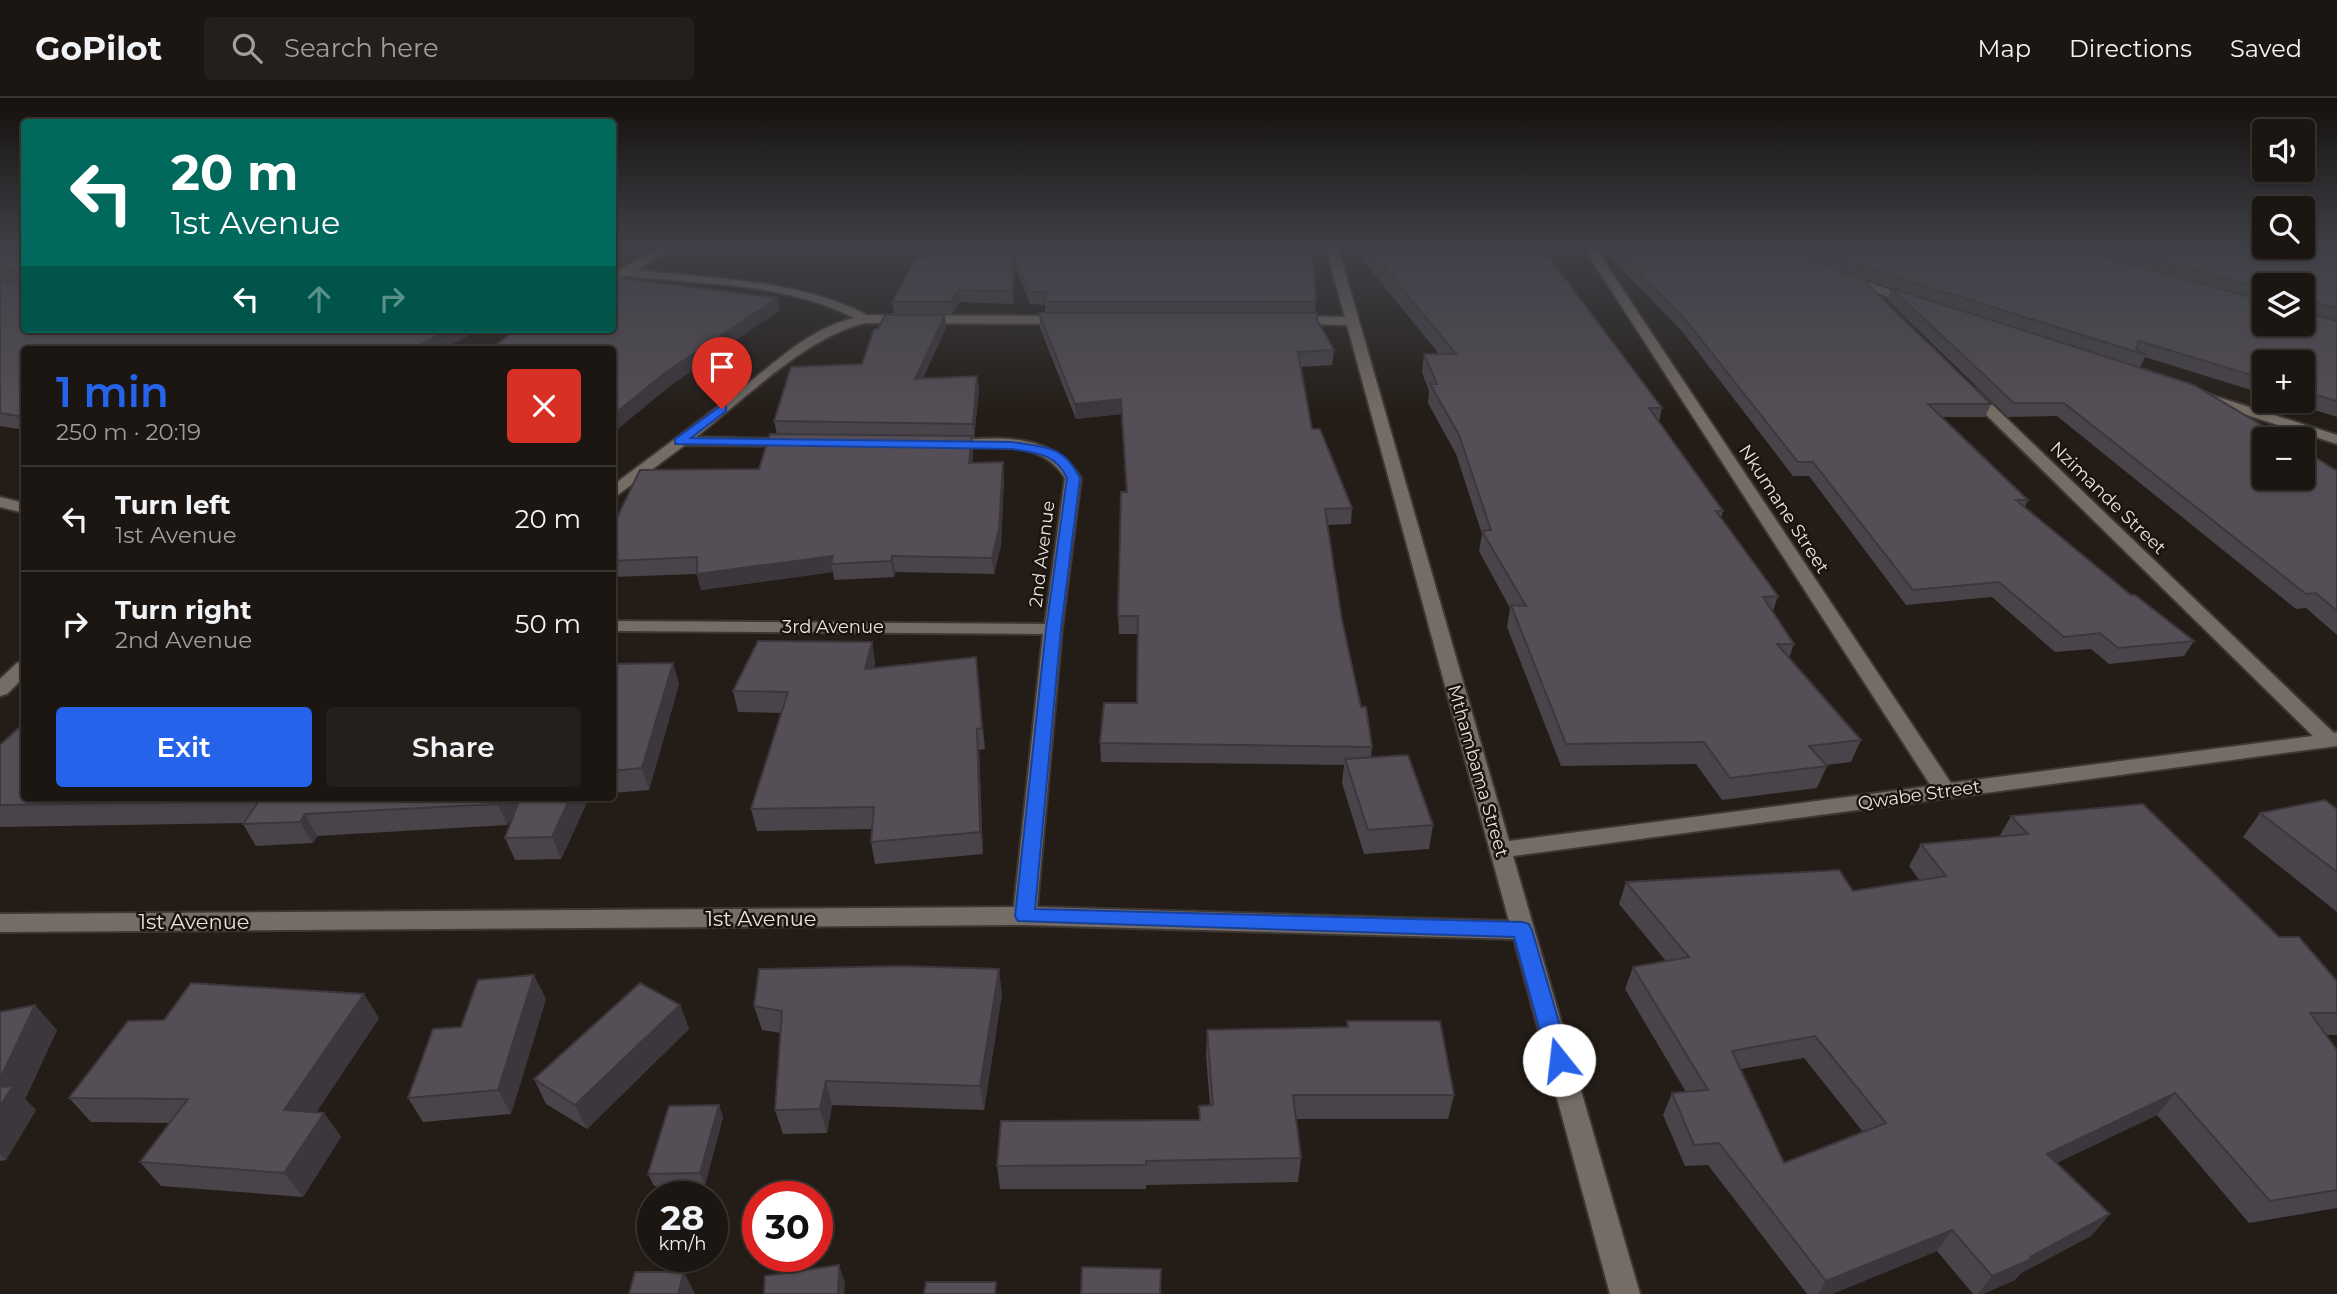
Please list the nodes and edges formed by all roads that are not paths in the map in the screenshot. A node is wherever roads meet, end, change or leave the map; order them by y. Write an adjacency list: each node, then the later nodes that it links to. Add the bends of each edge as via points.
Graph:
1 (831, 304): 8 (street)
2 (1347, 304): 11 (street, Mthambama Street)
3 (1626, 304): 26 (street, Nkumane Street)
4 (1880, 304): 7 (street)
5 (1922, 304): 6 (street)
6 (1926, 305)
7 (1890, 313)
8 (865, 319): 9 (street); 15 (street, via 827,331)
9 (1080, 320)
10 (1270, 320): 11 (street)
11 (1352, 321): 27 (street, Mthambama Street)
12 (1960, 381): 25 (street, Nzimande Street)
13 (2188, 391): 14 (street)
14 (2335, 440)
15 (679, 442): 16 (street); 18 (street)
16 (818, 443)
17 (929, 444): 22 (street, 2nd Avenue, via 1038,447 1066,463 1073,478)
18 (616, 491)
19 (0, 502): 20 (street)
20 (21, 507)
21 (616, 626): 22 (street, 3rd Avenue)
22 (1053, 629): 28 (street, 2nd Avenue)
23 (21, 670): 24 (street)
24 (0, 690)
25 (2333, 740): 26 (street, Qwabe Street)
26 (1946, 792): 27 (street, Qwabe Street)
27 (1500, 850): 30 (street, Mthambama Street)
28 (1025, 916): 29 (street, 1st Avenue); 30 (street, 1st Avenue)
29 (0, 923)
30 (1522, 930): 31 (street, Mthambama Street)
31 (1625, 1294)

